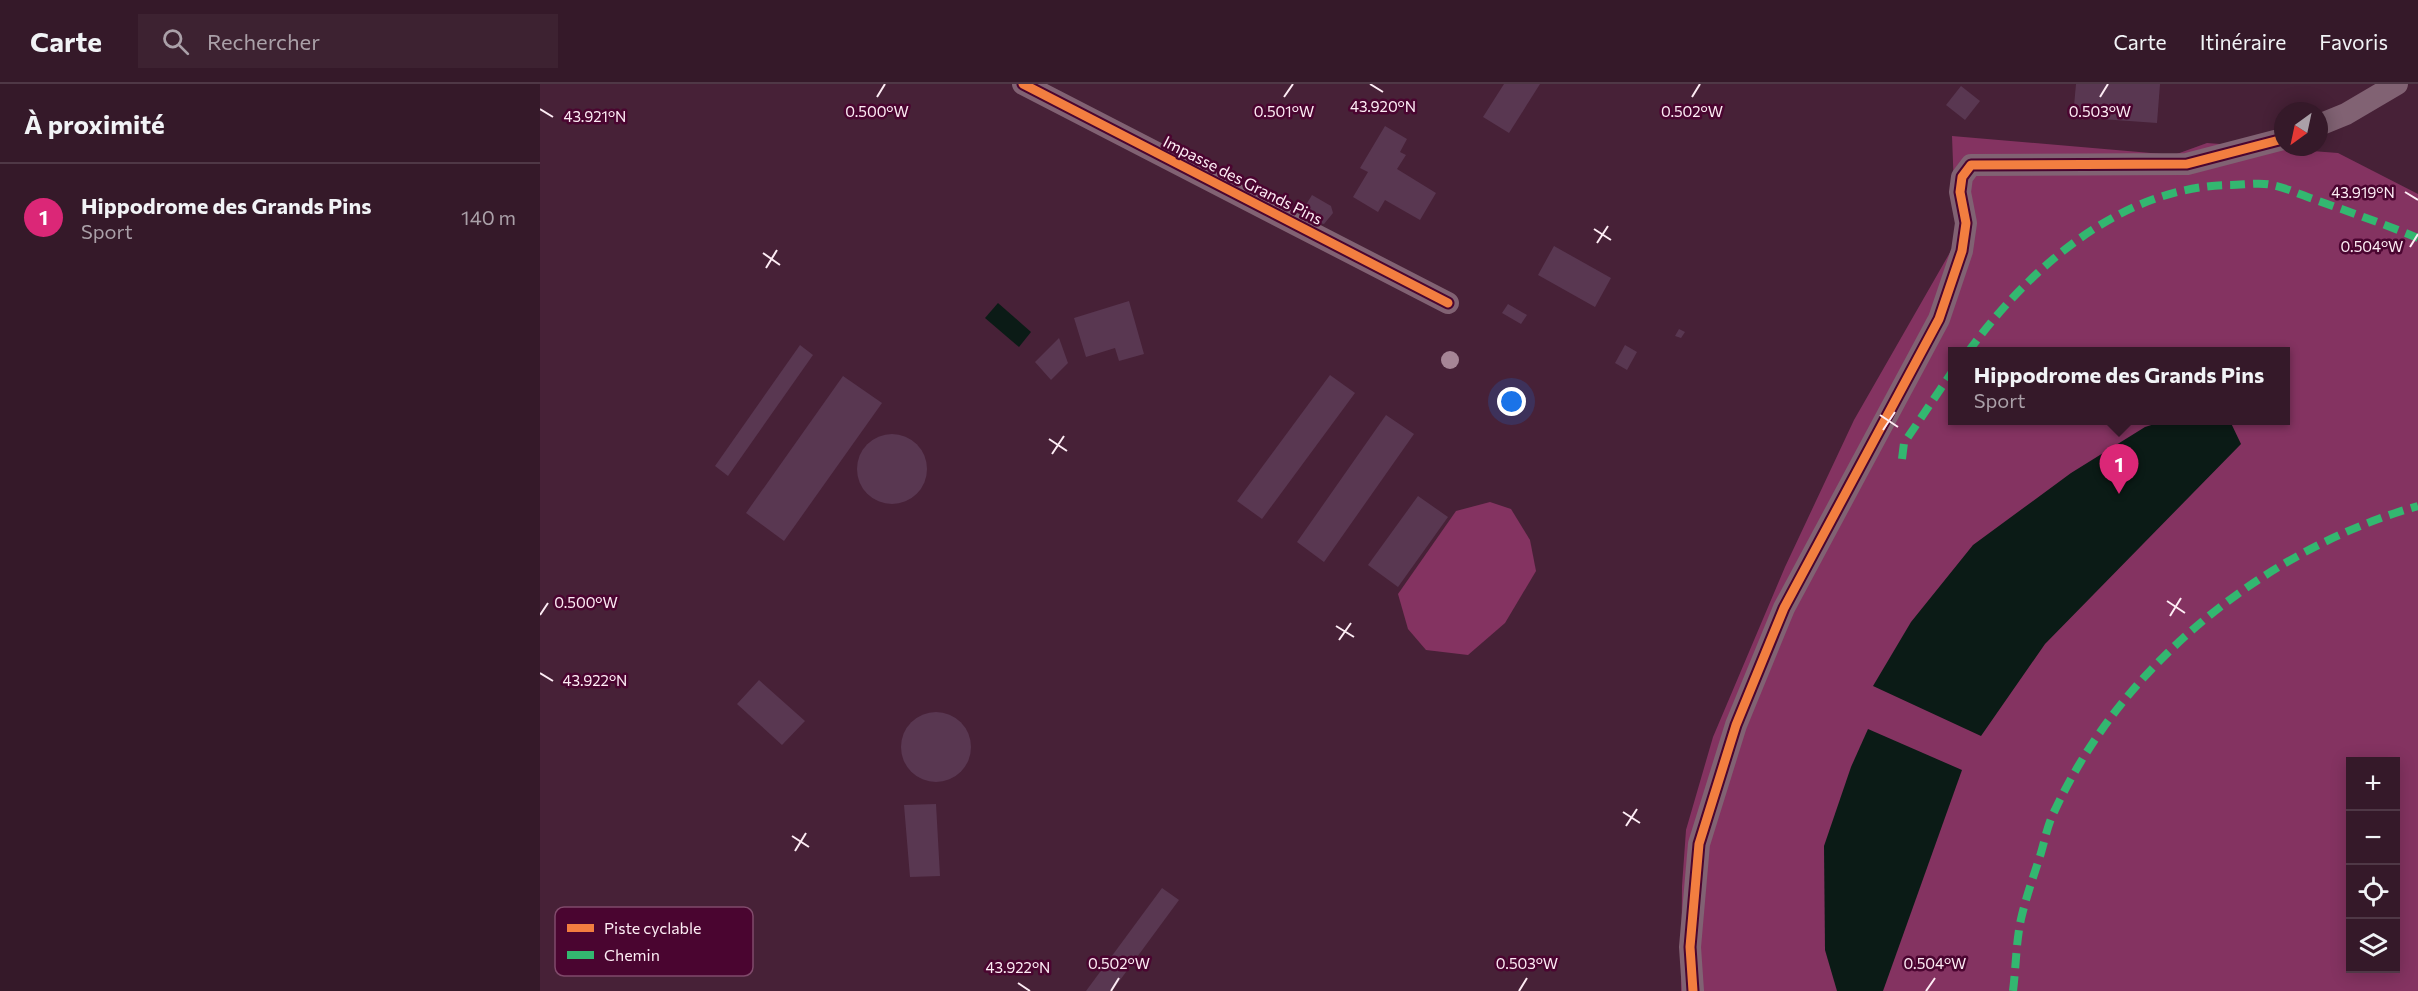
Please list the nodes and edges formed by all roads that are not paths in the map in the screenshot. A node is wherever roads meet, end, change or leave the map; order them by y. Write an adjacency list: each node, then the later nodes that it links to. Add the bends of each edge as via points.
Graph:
1 (1023, 84): 5 (street, Impasse des Grands Pins)
2 (2397, 84): 3 (street)
3 (2328, 121)
4 (2274, 141): 6 (street, via 2187,164 1971,165 1962,177 1960,192 1966,222 1962,251 1939,319 1784,608 1736,725 1699,844 1690,947)
5 (1448, 303)
6 (1693, 991)

